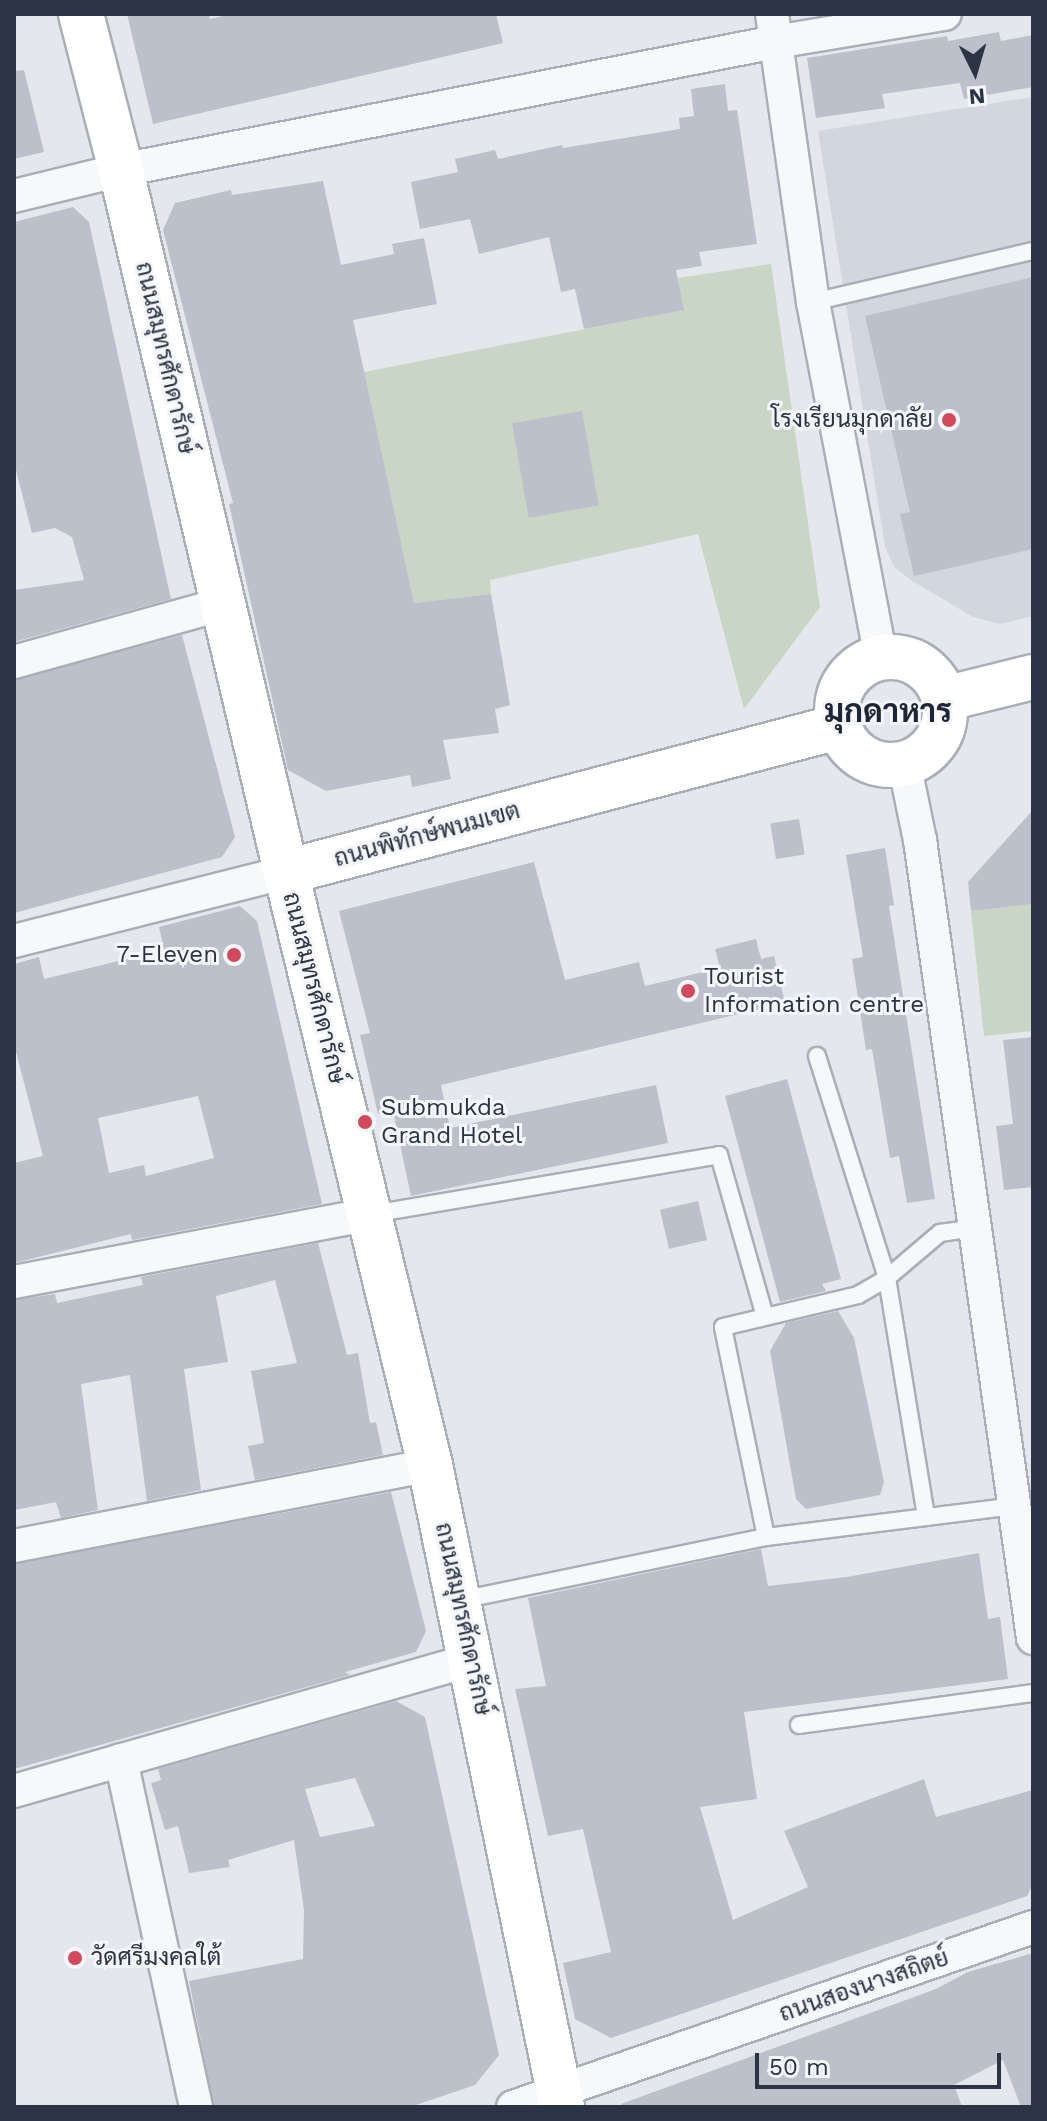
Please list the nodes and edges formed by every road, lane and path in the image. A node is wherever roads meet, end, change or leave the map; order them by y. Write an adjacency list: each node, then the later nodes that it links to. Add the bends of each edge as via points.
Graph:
1 (81, 14): 4 (main road, ถนนสมุทรศักดารักษ์)
2 (945, 14): 3 (street)
3 (774, 28): 4 (street); 7 (street)
4 (121, 170): 5 (street); 8 (main road, ถนนสมุทรศักดารักษ์)
5 (14, 196)
6 (1033, 251): 7 (lane)
7 (813, 302): 9 (street)
8 (223, 604): 10 (street); 15 (main road, ถนนสมุทรศักดารักษ์)
9 (881, 657): 12 (main road, via 912,660 929,671); 13 (main road, via 861,664 847,677 837,697)
10 (14, 662)
11 (1033, 677): 12 (main road)
12 (944, 699): 14 (main road, via 943,728 934,744)
13 (838, 727): 14 (main road, via 858,755 876,763); 15 (main road, ถนนพิทักษ์พนมเขต)
14 (904, 763): 19 (street, via 920,840)
15 (286, 872): 16 (street, ถนนพิทักษ์พนมเขต); 18 (main road, ถนนสมุทรศักดารักษ์)
16 (14, 941)
17 (817, 1056): 20 (lane)
18 (370, 1214): 21 (street); 22 (lane, via 719,1155); 23 (main road, ถนนสมุทรศักดารักษ์)
19 (975, 1228): 20 (lane, via 940,1233); 24 (street)
20 (887, 1278): 22 (lane, via 858,1295); 25 (lane)
21 (14, 1282)
22 (765, 1317): 26 (lane, via 723,1327)
23 (430, 1465): 27 (street); 28 (main road, ถนนสมุทรศักดารักษ์)
24 (1014, 1506): 25 (lane); 29 (street)
25 (926, 1517): 26 (lane)
26 (766, 1537): 28 (lane)
27 (14, 1546)
28 (460, 1600): 30 (main road, ถนนสมุทรศักดารักษ์)
29 (1033, 1638)
30 (473, 1659): 33 (street); 36 (main road, ถนนสมุทรศักดารักษ์)
31 (1033, 1693): 32 (lane)
32 (799, 1725)
33 (121, 1760): 34 (street); 37 (street)
34 (14, 1791)
35 (1033, 1927): 36 (street, ถนนสองนางสถิตย์)
36 (560, 2099): 38 (street, ถนนสองนางสถิตย์)
37 (196, 2107)
38 (513, 2107)

